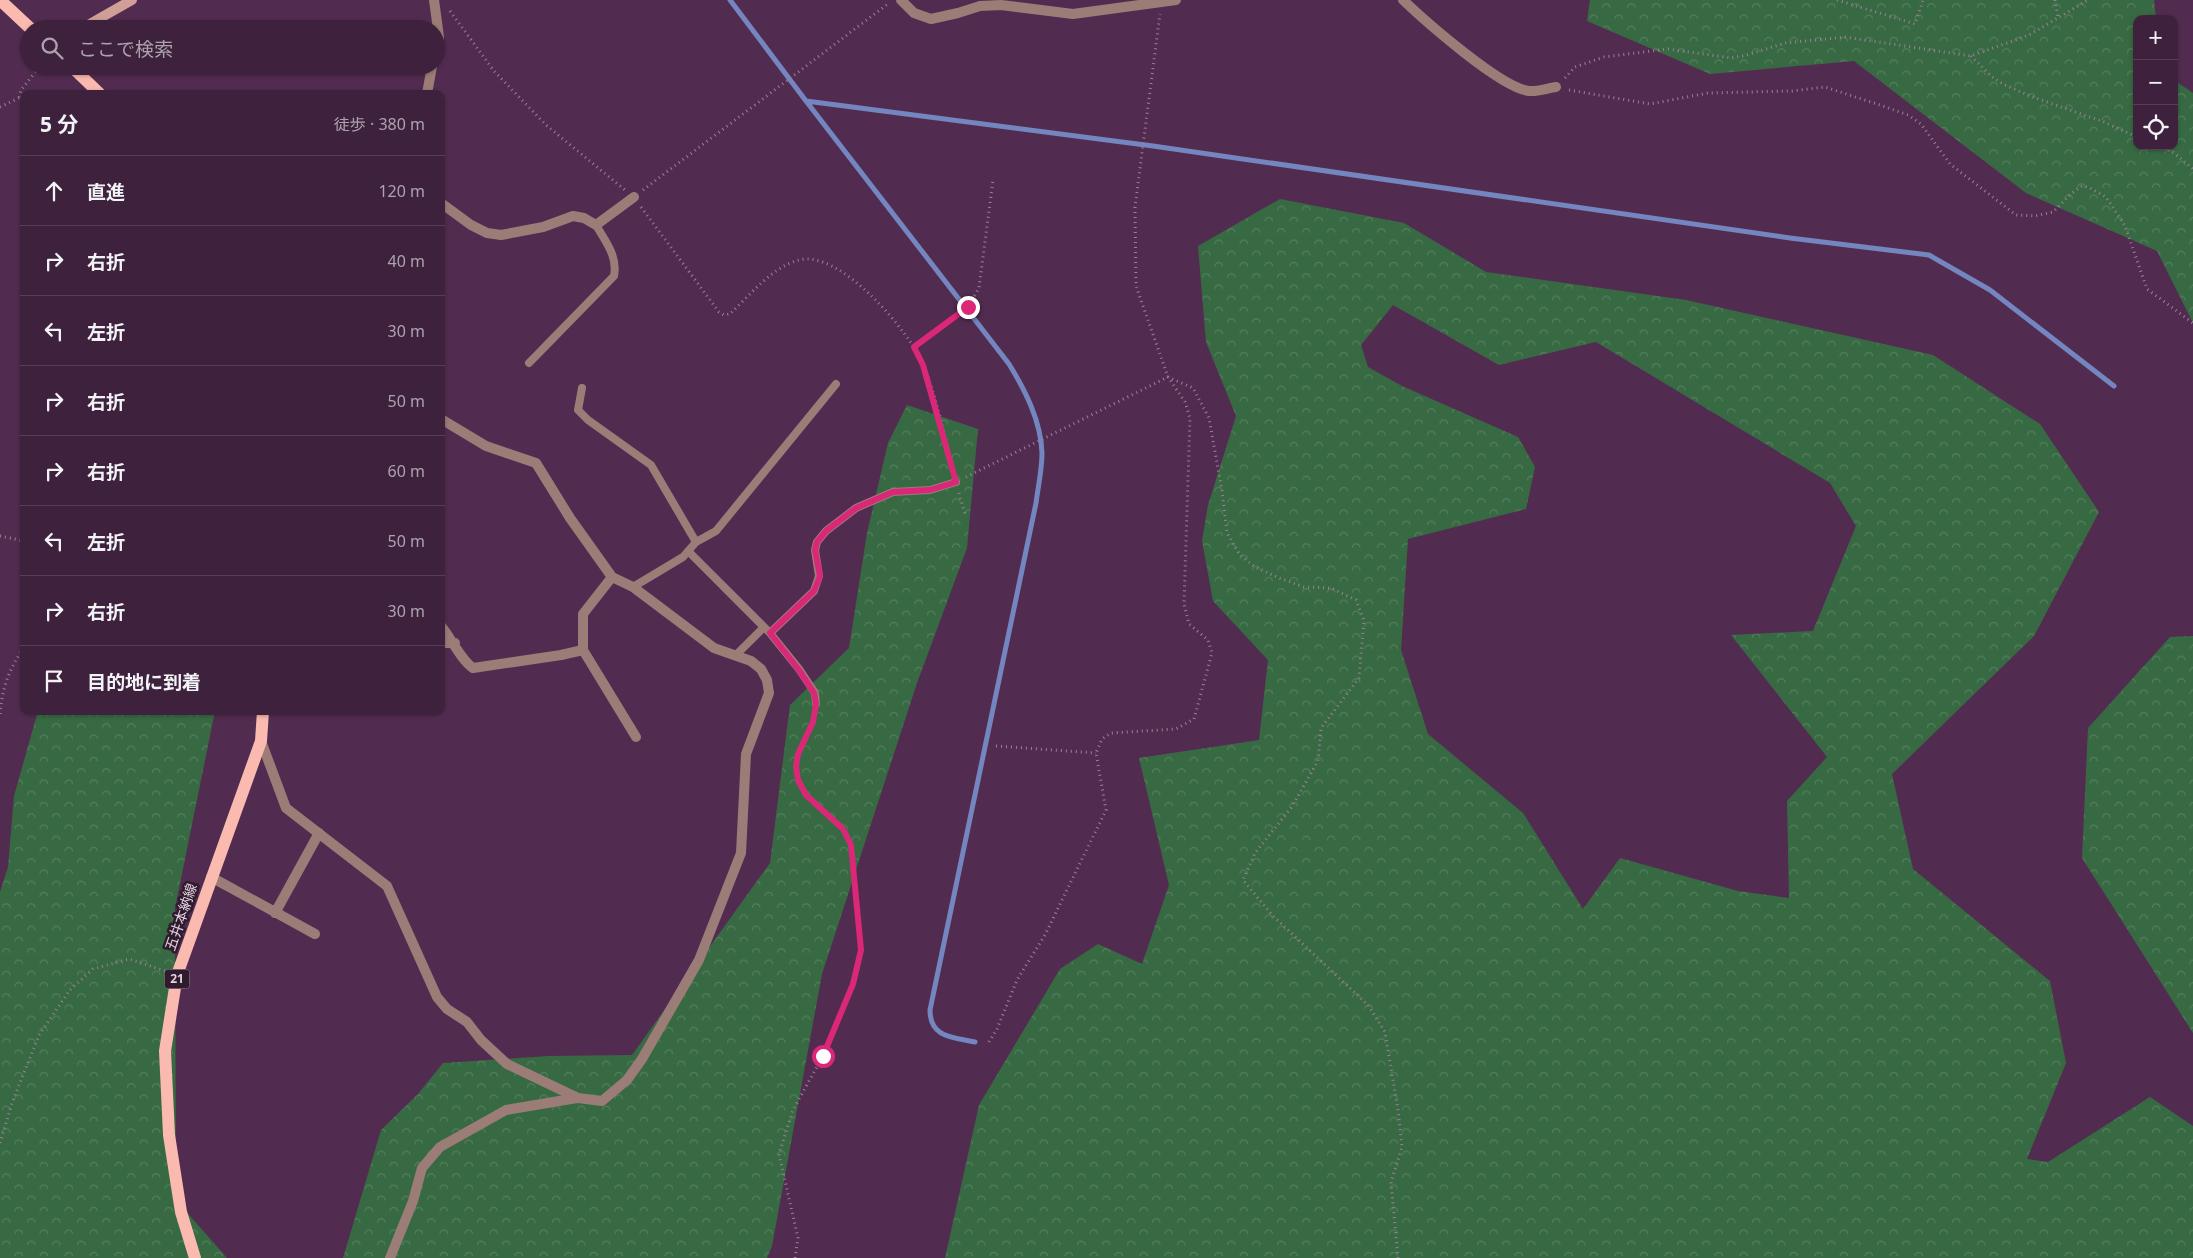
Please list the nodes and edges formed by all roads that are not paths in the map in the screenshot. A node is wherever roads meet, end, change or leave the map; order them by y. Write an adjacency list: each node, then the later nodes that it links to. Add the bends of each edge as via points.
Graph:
1 (0, 0): 7 (main road)
2 (132, 0): 8 (main road)
3 (434, 0): 9 (street)
4 (901, 0): 5 (street, via 914,13 931,19 980,6 1002,5 1073,14)
5 (1176, 0)
6 (1403, 0): 12 (street, via 1504,82 1530,91)
7 (21, 20)
8 (97, 20)
9 (437, 20)
10 (80, 75): 13 (main road)
11 (431, 75): 14 (street)
12 (1556, 87)
13 (96, 90)
14 (429, 90)
15 (634, 197): 17 (street)
16 (445, 206): 17 (street, via 471,225 487,233 501,235 543,227 573,216)
17 (596, 225): 18 (lane, via 615,257 614,276)
18 (529, 363)
19 (836, 384): 23 (lane, via 716,531)
20 (582, 388): 23 (lane, via 578,410 651,465)
21 (445, 421): 25 (street, via 486,446 536,463)
22 (956, 482): 27 (lane, via 930,490 893,492 856,508 826,531 815,550 820,576 814,591)
23 (696, 542): 24 (lane)
24 (689, 552): 26 (lane); 27 (lane)
25 (612, 577): 26 (street); 31 (street, via 582,614)
26 (633, 587): 32 (street, via 714,648)
27 (767, 630): 32 (lane); 33 (lane, via 799,670 814,693)
28 (445, 631): 30 (street)
29 (445, 643): 30 (street)
30 (455, 643): 31 (street, via 465,662 473,668)
31 (584, 650): 35 (street)
32 (735, 656): 41 (street, via 761,669 769,693 746,754 741,853 699,960 637,1066 627,1080 602,1101)
33 (816, 704)
34 (263, 715): 36 (main road, 五井本納線 / 21)
35 (636, 737)
36 (262, 741): 37 (street, via 286,808); 38 (main road, 五井本納線 / 21)
37 (319, 833): 39 (street); 41 (street, via 387,886 437,997 447,1009 467,1022 507,1064)
38 (211, 877): 39 (street); 42 (main road, 五井本納線 / 21, via 177,975 165,1052 169,1135 181,1212)
39 (275, 913): 40 (street)
40 (315, 934)
41 (578, 1098): 43 (street, via 506,1110 440,1147 422,1168 413,1201)
42 (195, 1258)
43 (390, 1258)

